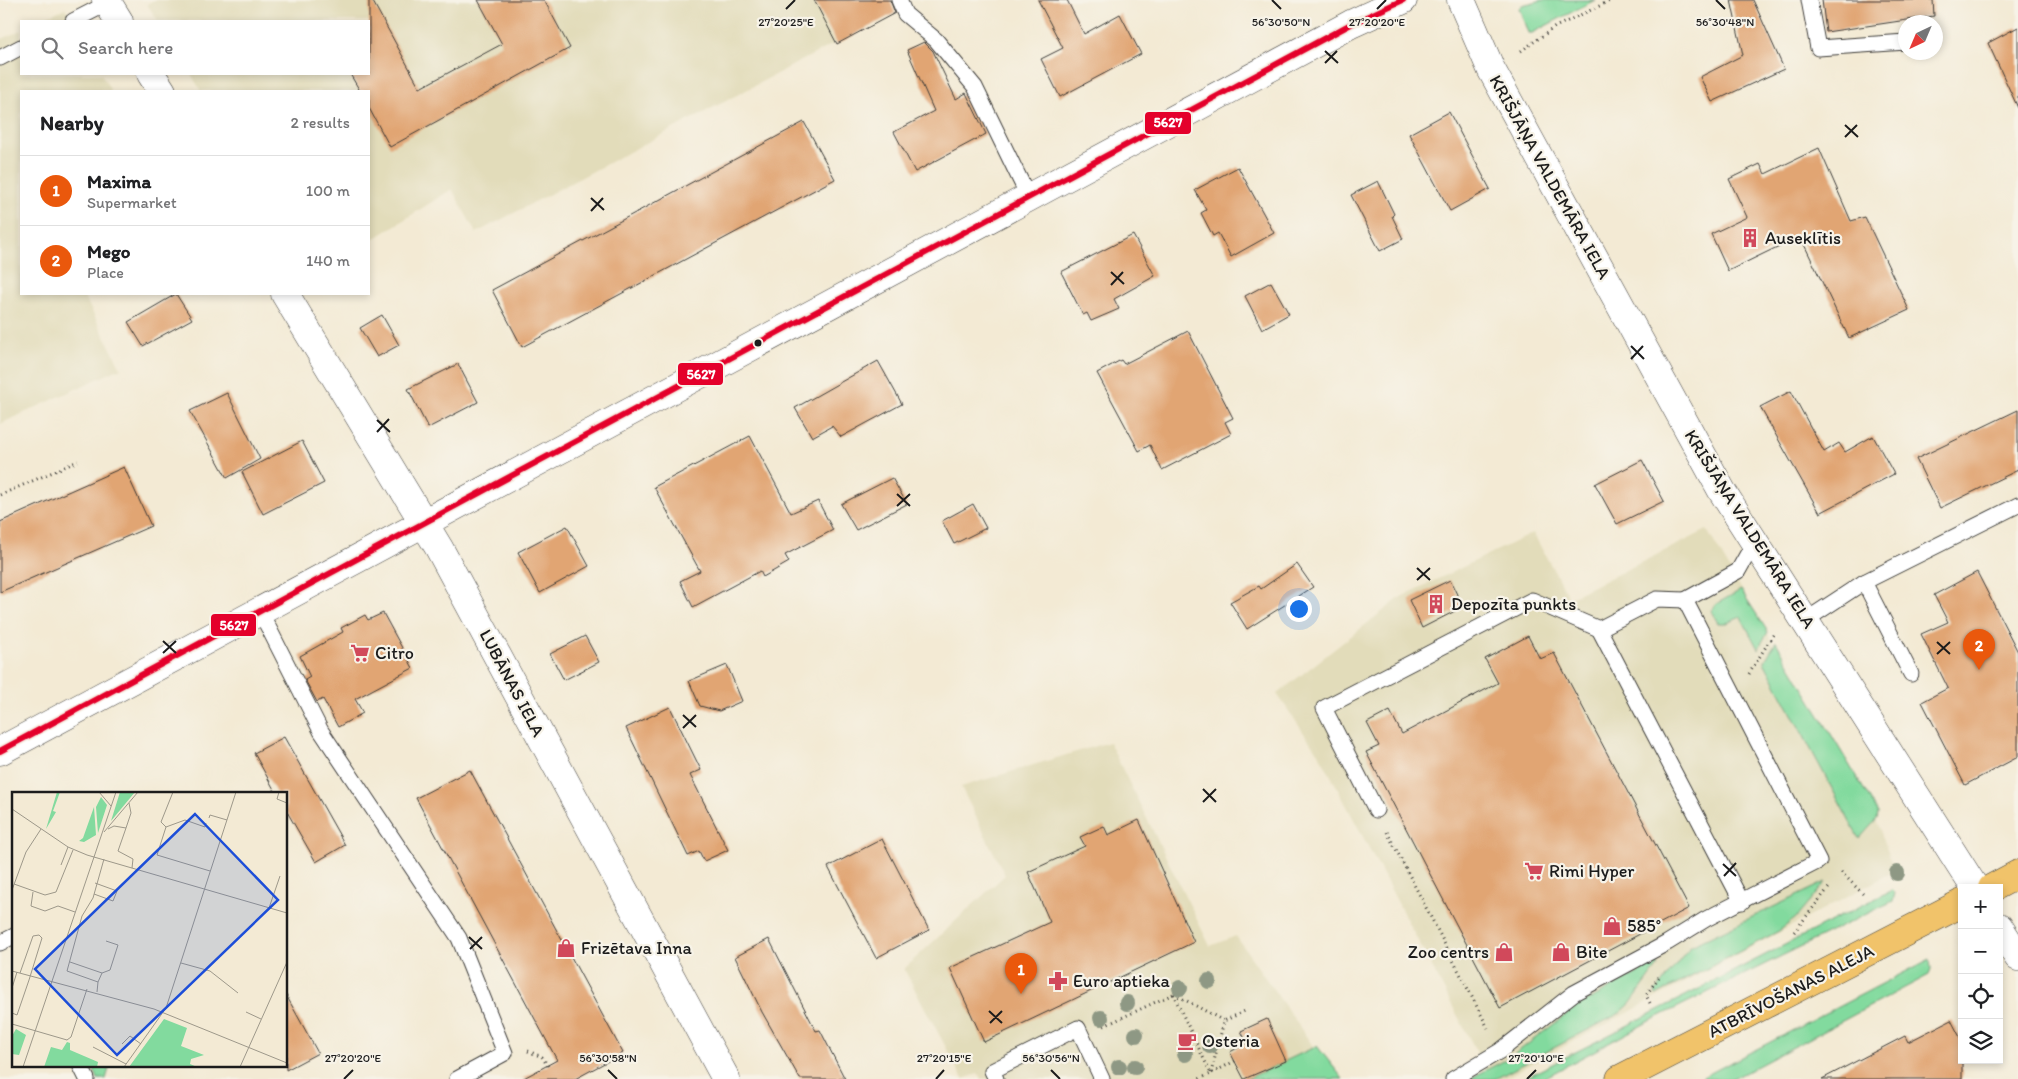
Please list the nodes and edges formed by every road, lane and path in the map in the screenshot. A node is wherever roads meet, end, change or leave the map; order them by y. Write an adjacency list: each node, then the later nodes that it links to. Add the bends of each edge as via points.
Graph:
1 (899, 0): 14 (lane, via 905,14 936,40 975,87)
2 (1403, 0): 14 (street, via 1350,24)
3 (1461, 0): 20 (street, KRIŠJĀŅA VALDEMĀRA IELA, via 1491,69 1722,491)
4 (1612, 0): 10 (path, via 1555,27)
5 (1809, 0): 8 (lane, via 1818,48)
6 (111, 8): 7 (lane)
7 (76, 20)
8 (1898, 43)
9 (20, 48): 11 (lane)
10 (1521, 51)
11 (0, 58)
12 (152, 75): 13 (street)
13 (161, 90)
14 (1029, 198): 19 (street)
15 (286, 295): 19 (street, LUBĀNAS IELA)
16 (78, 461): 17 (path)
17 (0, 495)
18 (2018, 504): 21 (lane)
19 (424, 523): 23 (street); 52 (street, LUBĀNAS IELA)
20 (1755, 542): 22 (lane, via 1738,570); 24 (street, KRIŠJĀŅA VALDEMĀRA IELA)
21 (1864, 582): 24 (lane); 27 (lane)
22 (1685, 600): 25 (lane, via 1657,599); 28 (lane)
23 (260, 611): 29 (street); 51 (lane, via 321,731 459,938 505,1053)
24 (1806, 620): 32 (street, KRIŠJĀŅA VALDEMĀRA IELA)
25 (1599, 629): 30 (lane, via 1532,600 1324,708); 35 (lane)
26 (1776, 629): 28 (path)
27 (1911, 674)
28 (1735, 698): 35 (lane, via 1819,862)
29 (0, 750)
30 (1376, 810): 45 (path)
31 (2018, 874): 33 (main road)
32 (1972, 884)
33 (1999, 884)
34 (1866, 896): 38 (path, via 1841,871)
35 (1742, 902): 56 (lane, via 1574,993 1500,1051)
36 (1958, 905): 57 (main road, ATBRĪVOŠANAS ALEJA)
37 (2000, 929): 41 (street)
38 (1794, 932)
39 (12, 937): 40 (lane)
40 (0, 943)
41 (2018, 957)
42 (1173, 994): 44 (path); 46 (path, via 1104,1026); 49 (path)
43 (1247, 1010): 44 (path)
44 (1224, 1021): 49 (path)
45 (1485, 1021)
46 (1108, 1034)
47 (1235, 1061): 49 (path)
48 (80, 1066): 50 (lane)
49 (1211, 1074): 55 (path)
50 (87, 1079)
51 (457, 1079)
52 (726, 1079)
53 (996, 1079): 54 (lane, via 992,1071 1078,1028)
54 (1102, 1079)
55 (1200, 1079)
56 (1453, 1079)
57 (1620, 1079)

